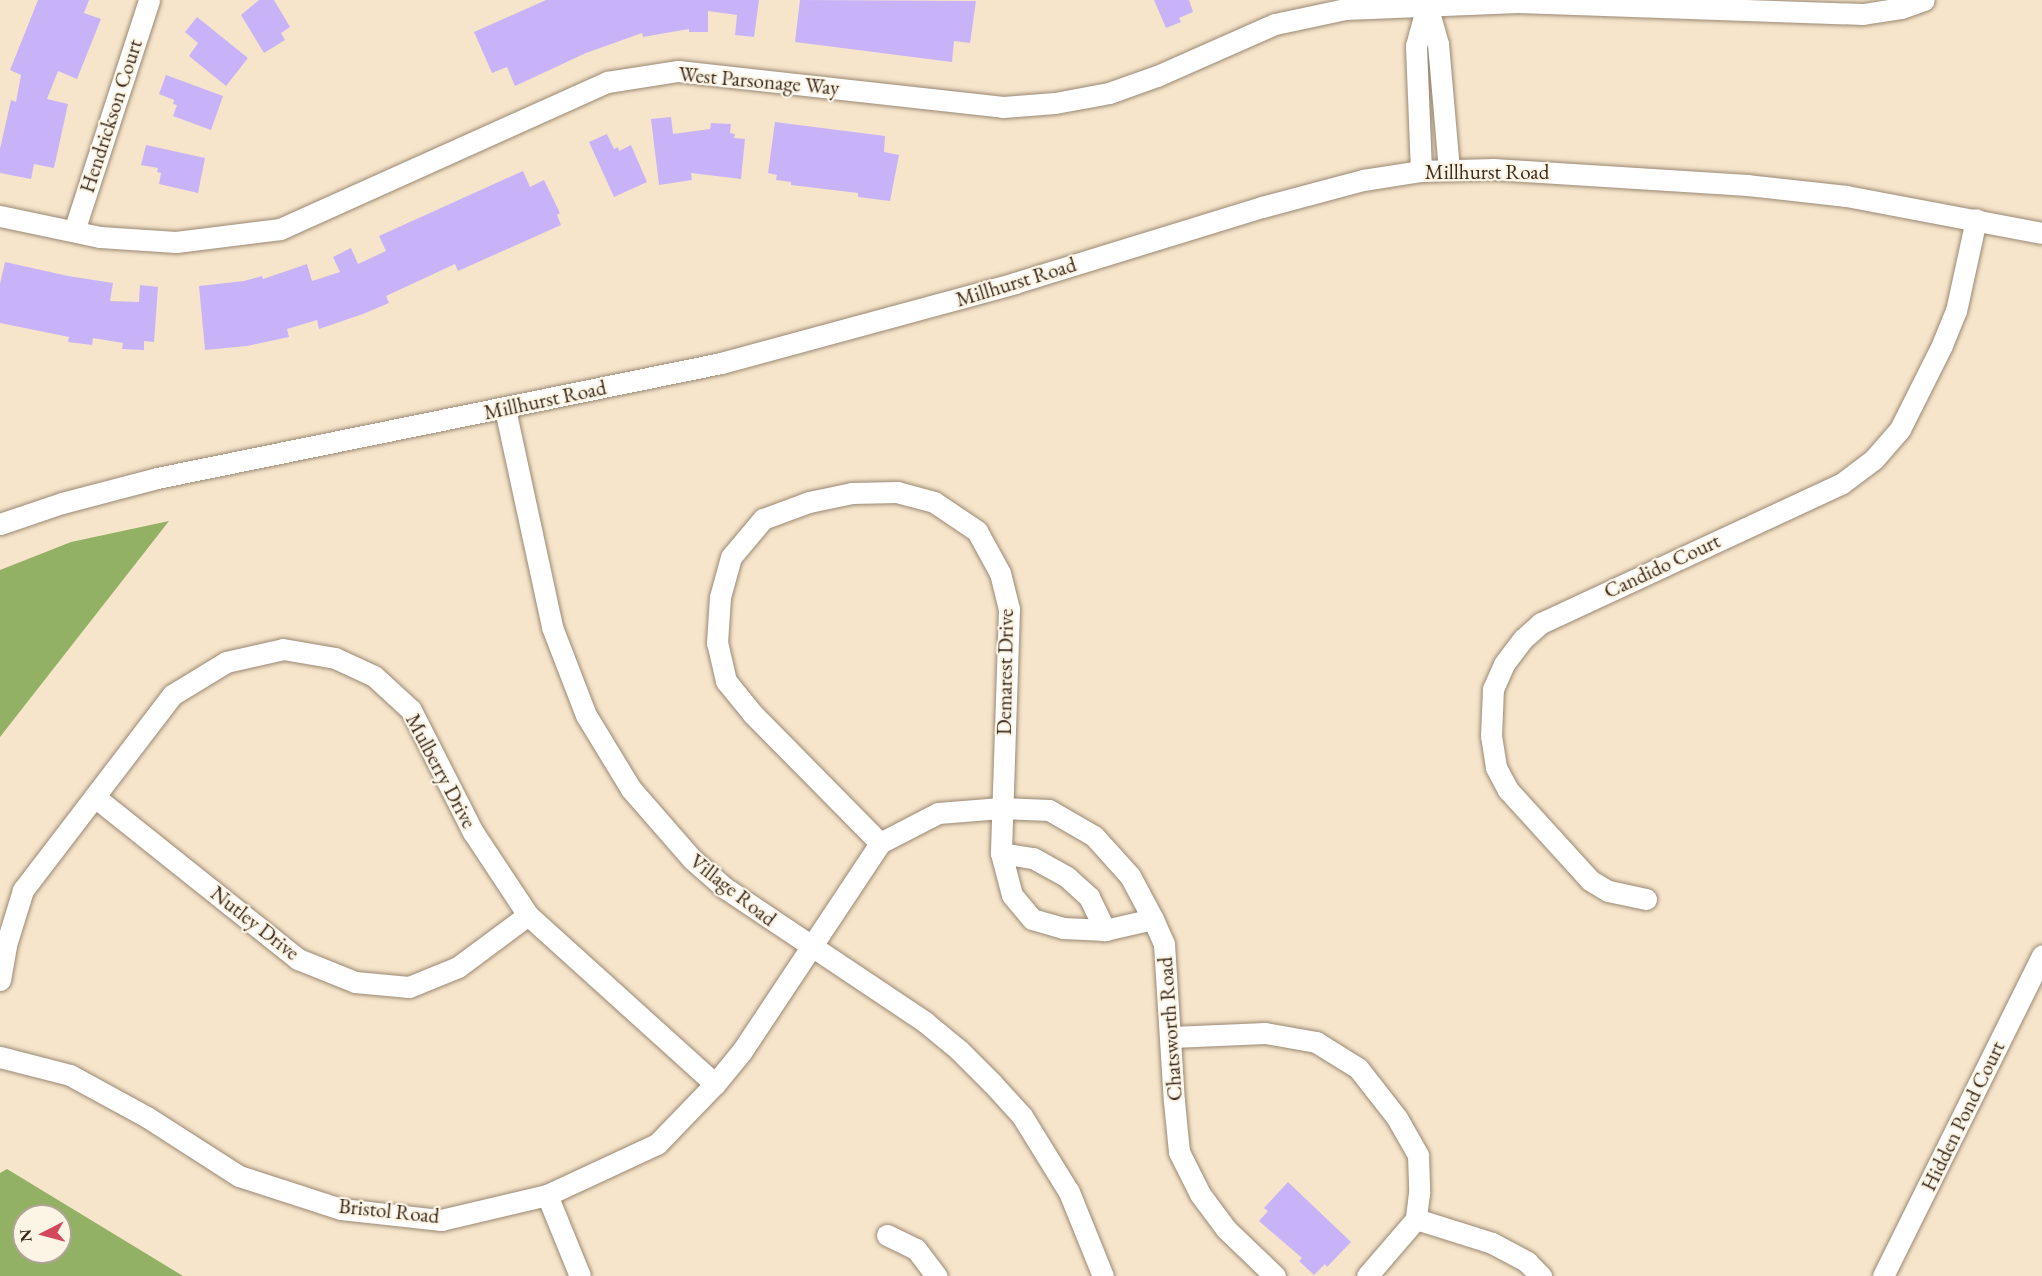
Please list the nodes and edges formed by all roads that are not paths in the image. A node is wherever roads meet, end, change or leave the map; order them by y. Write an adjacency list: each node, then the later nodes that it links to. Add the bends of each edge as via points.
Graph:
1 (149, 0): 8 (street, Hendrickson Court)
2 (1924, 0): 3 (street, West Parsonage Way, via 1863,14)
3 (1427, 2): 4 (street, via 1438,44); 5 (street, via 1416,46); 8 (street, West Parsonage Way, via 1345,9 1275,24 1157,76 1108,93 1055,103 1003,107 678,71 607,82 280,230 176,242 100,237)
4 (1449, 169): 5 (street, Millhurst Road); 7 (street, Millhurst Road, via 1565,172 1748,185 1846,195)
5 (1421, 171): 10 (street, Millhurst Road, via 1363,180 1262,207 868,325 721,363)
6 (0, 216): 8 (street, West Parsonage Way)
7 (1976, 219): 9 (street, Millhurst Road); 16 (street, Candido Court, via 1956,310 1942,345 1900,429 1874,459 1841,484 1541,623 1504,664 1493,689 1491,736 1496,767 1508,790 1590,880 1608,891)
8 (74, 231)
9 (2042, 233)
10 (505, 409): 11 (street, Millhurst Road, via 157,478); 20 (street, Village Road, via 552,627 567,673 602,744 631,789 692,859 725,888)
11 (0, 524)
12 (95, 797): 17 (street, Nutley Drive, via 298,960 355,982 409,987 458,967); 17 (street, Mulberry Drive, via 172,695 226,662 283,650 335,658 374,676 411,710 473,832); 22 (street, Mulberry Drive, via 23,890)
13 (1001, 808): 14 (street, Chatsworth Road, via 938,813); 14 (street, Demarest Drive, via 1009,609 1000,573 977,531 934,502 897,492 852,493 809,502 763,519 731,557 720,597 717,643 726,681 752,713); 15 (street, Demarest Drive); 18 (street, Chatsworth Road, via 1049,810 1094,836 1130,876)
14 (880, 843): 20 (street, Chatsworth Road)
15 (1001, 853): 19 (street, via 1033,858 1067,878 1089,897); 19 (street, Demarest Drive, via 1012,895 1032,919 1063,928)
16 (1646, 899)
17 (528, 915): 25 (street, Mulberry Drive)
18 (1153, 919): 19 (street, Demarest Drive); 23 (street, Chatsworth Road, via 1164,944)
19 (1105, 930)
20 (812, 949): 25 (street, Bristol Road); 31 (street, Village Road, via 925,1022 959,1050 1022,1116 1069,1192)
21 (2042, 955): 35 (street, Hidden Pond Court)
22 (0, 980)
23 (1172, 1037): 27 (street, via 1265,1033 1316,1042 1358,1068 1397,1118 1418,1155); 32 (street, Chatsworth Road, via 1179,1152 1200,1194 1226,1229)
24 (0, 1057): 26 (street, Bristol Road, via 70,1075 147,1117 239,1176 341,1209 441,1220)
25 (715, 1084): 26 (street, Bristol Road, via 657,1144)
26 (548, 1195): 29 (street)
27 (1416, 1219): 33 (street); 34 (street, via 1492,1243 1527,1262)
28 (887, 1235): 30 (street, via 916,1249)
29 (580, 1276)
30 (936, 1276)
31 (1103, 1276)
32 (1275, 1276)
33 (1367, 1276)
34 (1541, 1276)
35 (1882, 1276)

